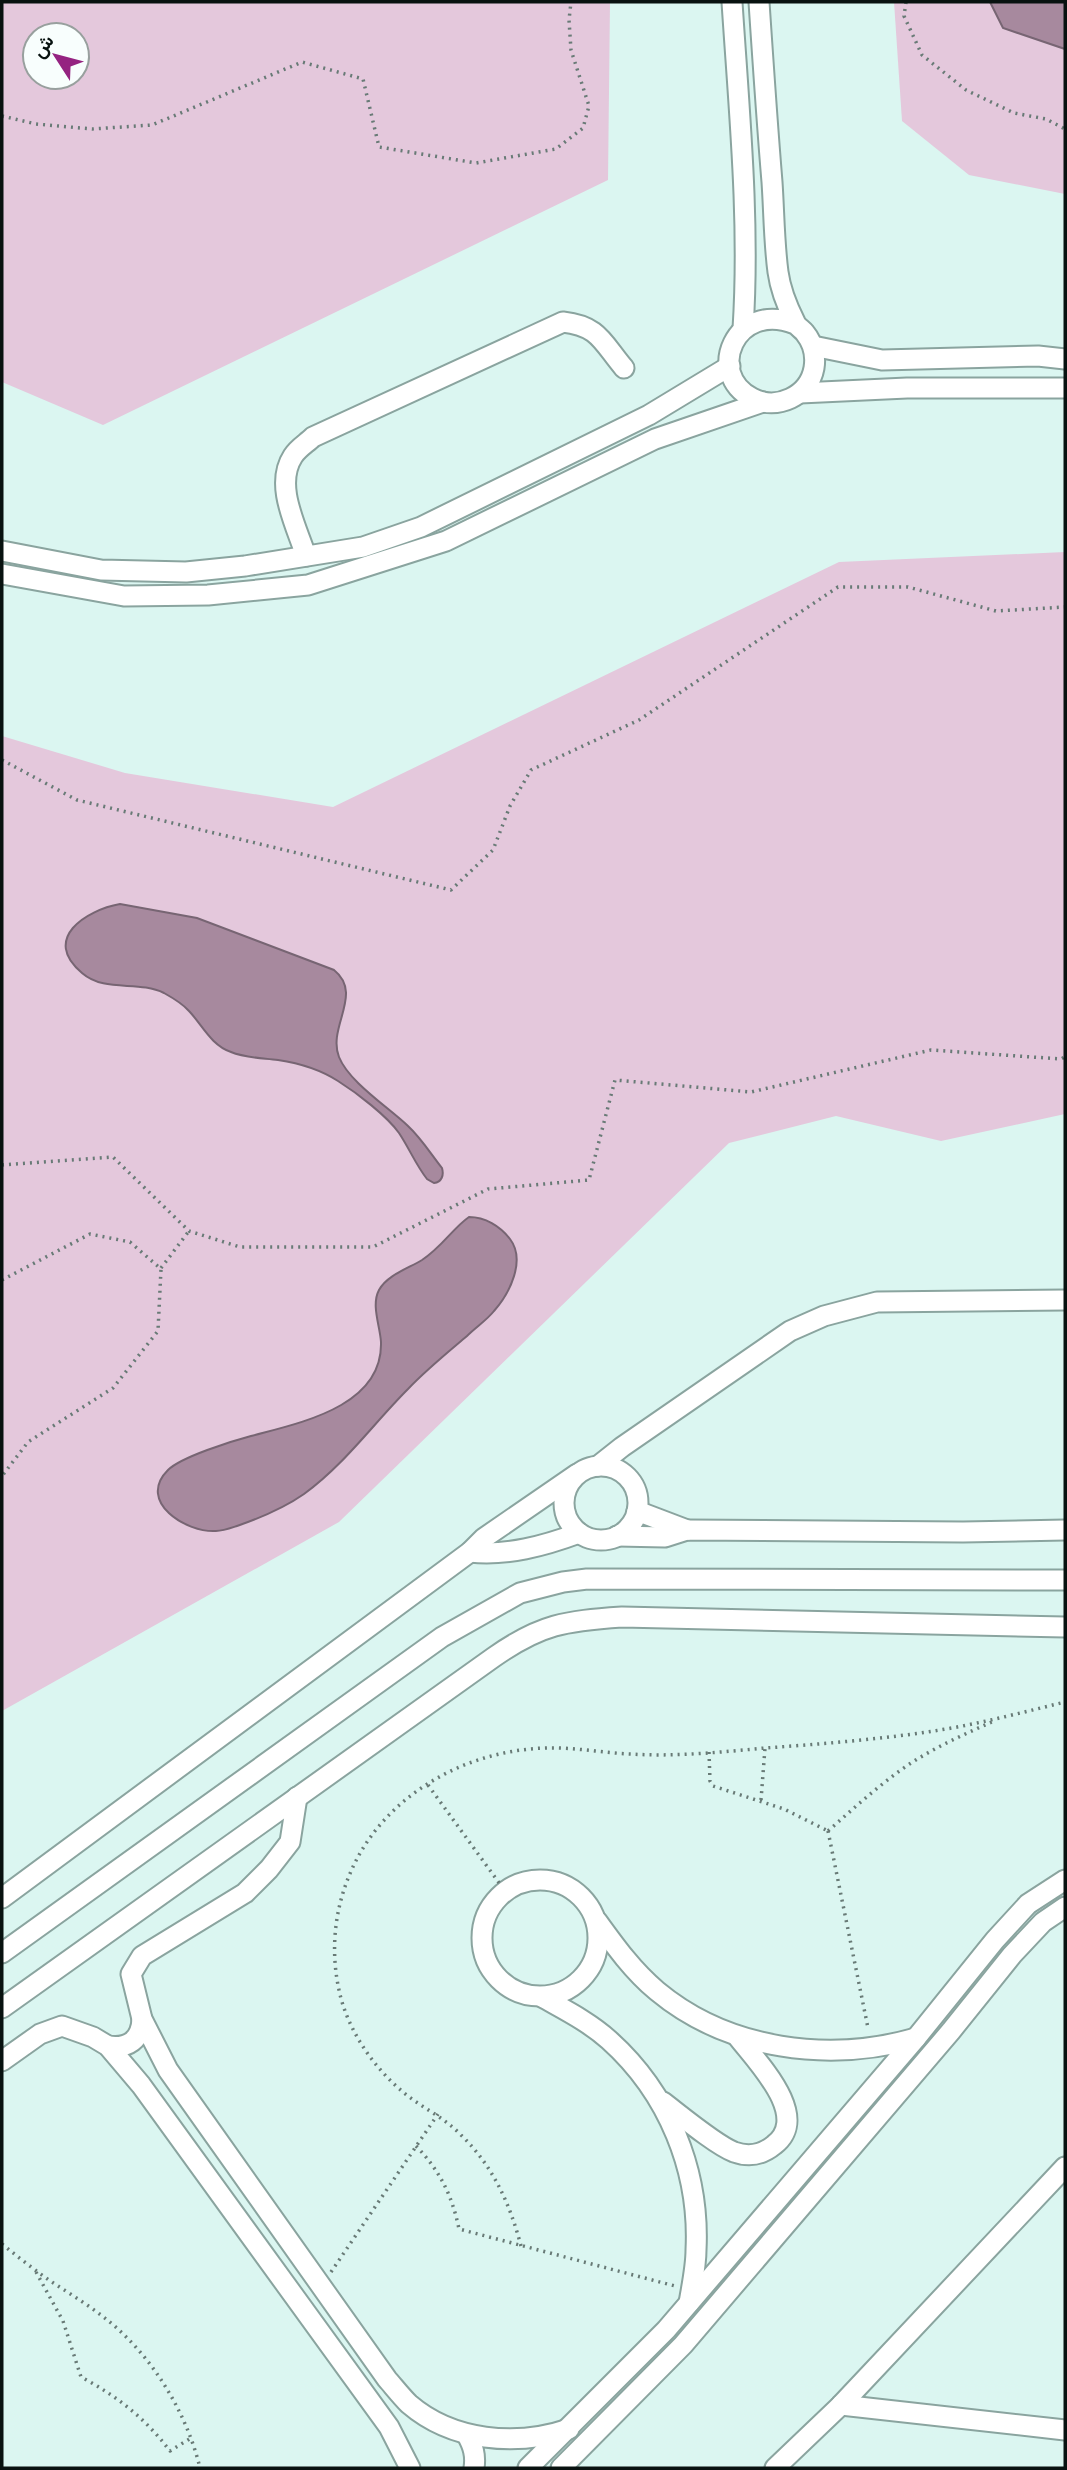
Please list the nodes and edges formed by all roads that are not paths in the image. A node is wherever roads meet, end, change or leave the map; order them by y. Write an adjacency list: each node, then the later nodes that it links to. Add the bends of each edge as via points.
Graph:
1 (732, 2): 4 (street, via 746,286)
2 (759, 2): 3 (street, via 778,274)
3 (795, 324): 4 (street, via 768,318); 5 (street)
4 (743, 329): 7 (street, via 730,352)
5 (813, 346): 6 (street, via 882,360); 10 (street, via 814,372)
6 (1065, 359)
7 (730, 366): 11 (street, via 740,390); 13 (street, via 649,415 421,527 363,547)
8 (624, 368): 13 (street, via 593,329 563,322 313,437 294,454 284,485)
9 (1065, 388): 10 (street)
10 (800, 393): 11 (street, via 789,400)
11 (763, 402): 14 (street, via 655,439 446,541 308,585 208,595 124,596)
12 (6, 552): 13 (street, via 102,570 186,572); 14 (street)
13 (306, 556)
14 (4, 575)
15 (1065, 1300): 16 (street, via 877,1302 824,1316 790,1331)
16 (644, 1432): 17 (street); 19 (street)
17 (598, 1466): 18 (street); 19 (street, via 610,1466)
18 (577, 1474): 23 (street, via 564,1503 565,1514); 25 (street)
19 (625, 1475): 20 (street, via 635,1487)
20 (637, 1511): 21 (street); 24 (street)
21 (687, 1530): 22 (street); 24 (street, via 665,1537)
22 (1065, 1530)
23 (579, 1533): 24 (street, via 602,1540); 25 (street, via 527,1548 492,1554)
24 (617, 1536)
25 (470, 1552): 30 (street)
26 (1065, 1580): 33 (street, via 587,1579 520,1593 442,1637)
27 (1065, 1627): 28 (street, via 622,1617 553,1624 522,1637)
28 (297, 1797): 35 (street); 36 (street, via 290,1842 269,1869 245,1893 142,1956 131,1974)
29 (1065, 1880): 38 (street, via 1028,1904)
30 (2, 1898)
31 (1065, 1907): 53 (street, via 1042,1922 1012,1955 683,2345)
32 (597, 1921): 34 (street, via 595,1957 587,1973 559,1994); 34 (street, via 575,1892 541,1880 522,1882 492,1904 481,1939 484,1958 506,1987); 37 (street, via 624,1959 657,1991 695,2017)
33 (2, 1953)
34 (541, 1997): 43 (street, via 608,2039 636,2067)
35 (2, 2008)
36 (142, 2019): 39 (street, via 132,2043); 41 (street)
37 (737, 2036): 38 (street, via 781,2047 827,2051 872,2048); 43 (street, via 782,2096 788,2112 786,2129 777,2143 763,2153 731,2151)
38 (916, 2038): 45 (street)
39 (108, 2046): 40 (street, via 62,2026 40,2034); 42 (street)
40 (2, 2061)
41 (168, 2070): 42 (street, via 153,2069); 49 (street, via 387,2379 409,2404 437,2423)
42 (141, 2085): 50 (street, via 389,2427)
43 (659, 2100): 45 (street, via 690,2172 696,2211)
44 (1065, 2167): 46 (street)
45 (690, 2297): 47 (street, via 666,2330)
46 (841, 2405): 48 (street); 54 (street)
47 (569, 2429): 49 (street, via 524,2438); 52 (street)
48 (1065, 2430)
49 (467, 2435): 51 (street, via 474,2447)
50 (410, 2468)
51 (474, 2468)
52 (528, 2468)
53 (561, 2468)
54 (775, 2468)

